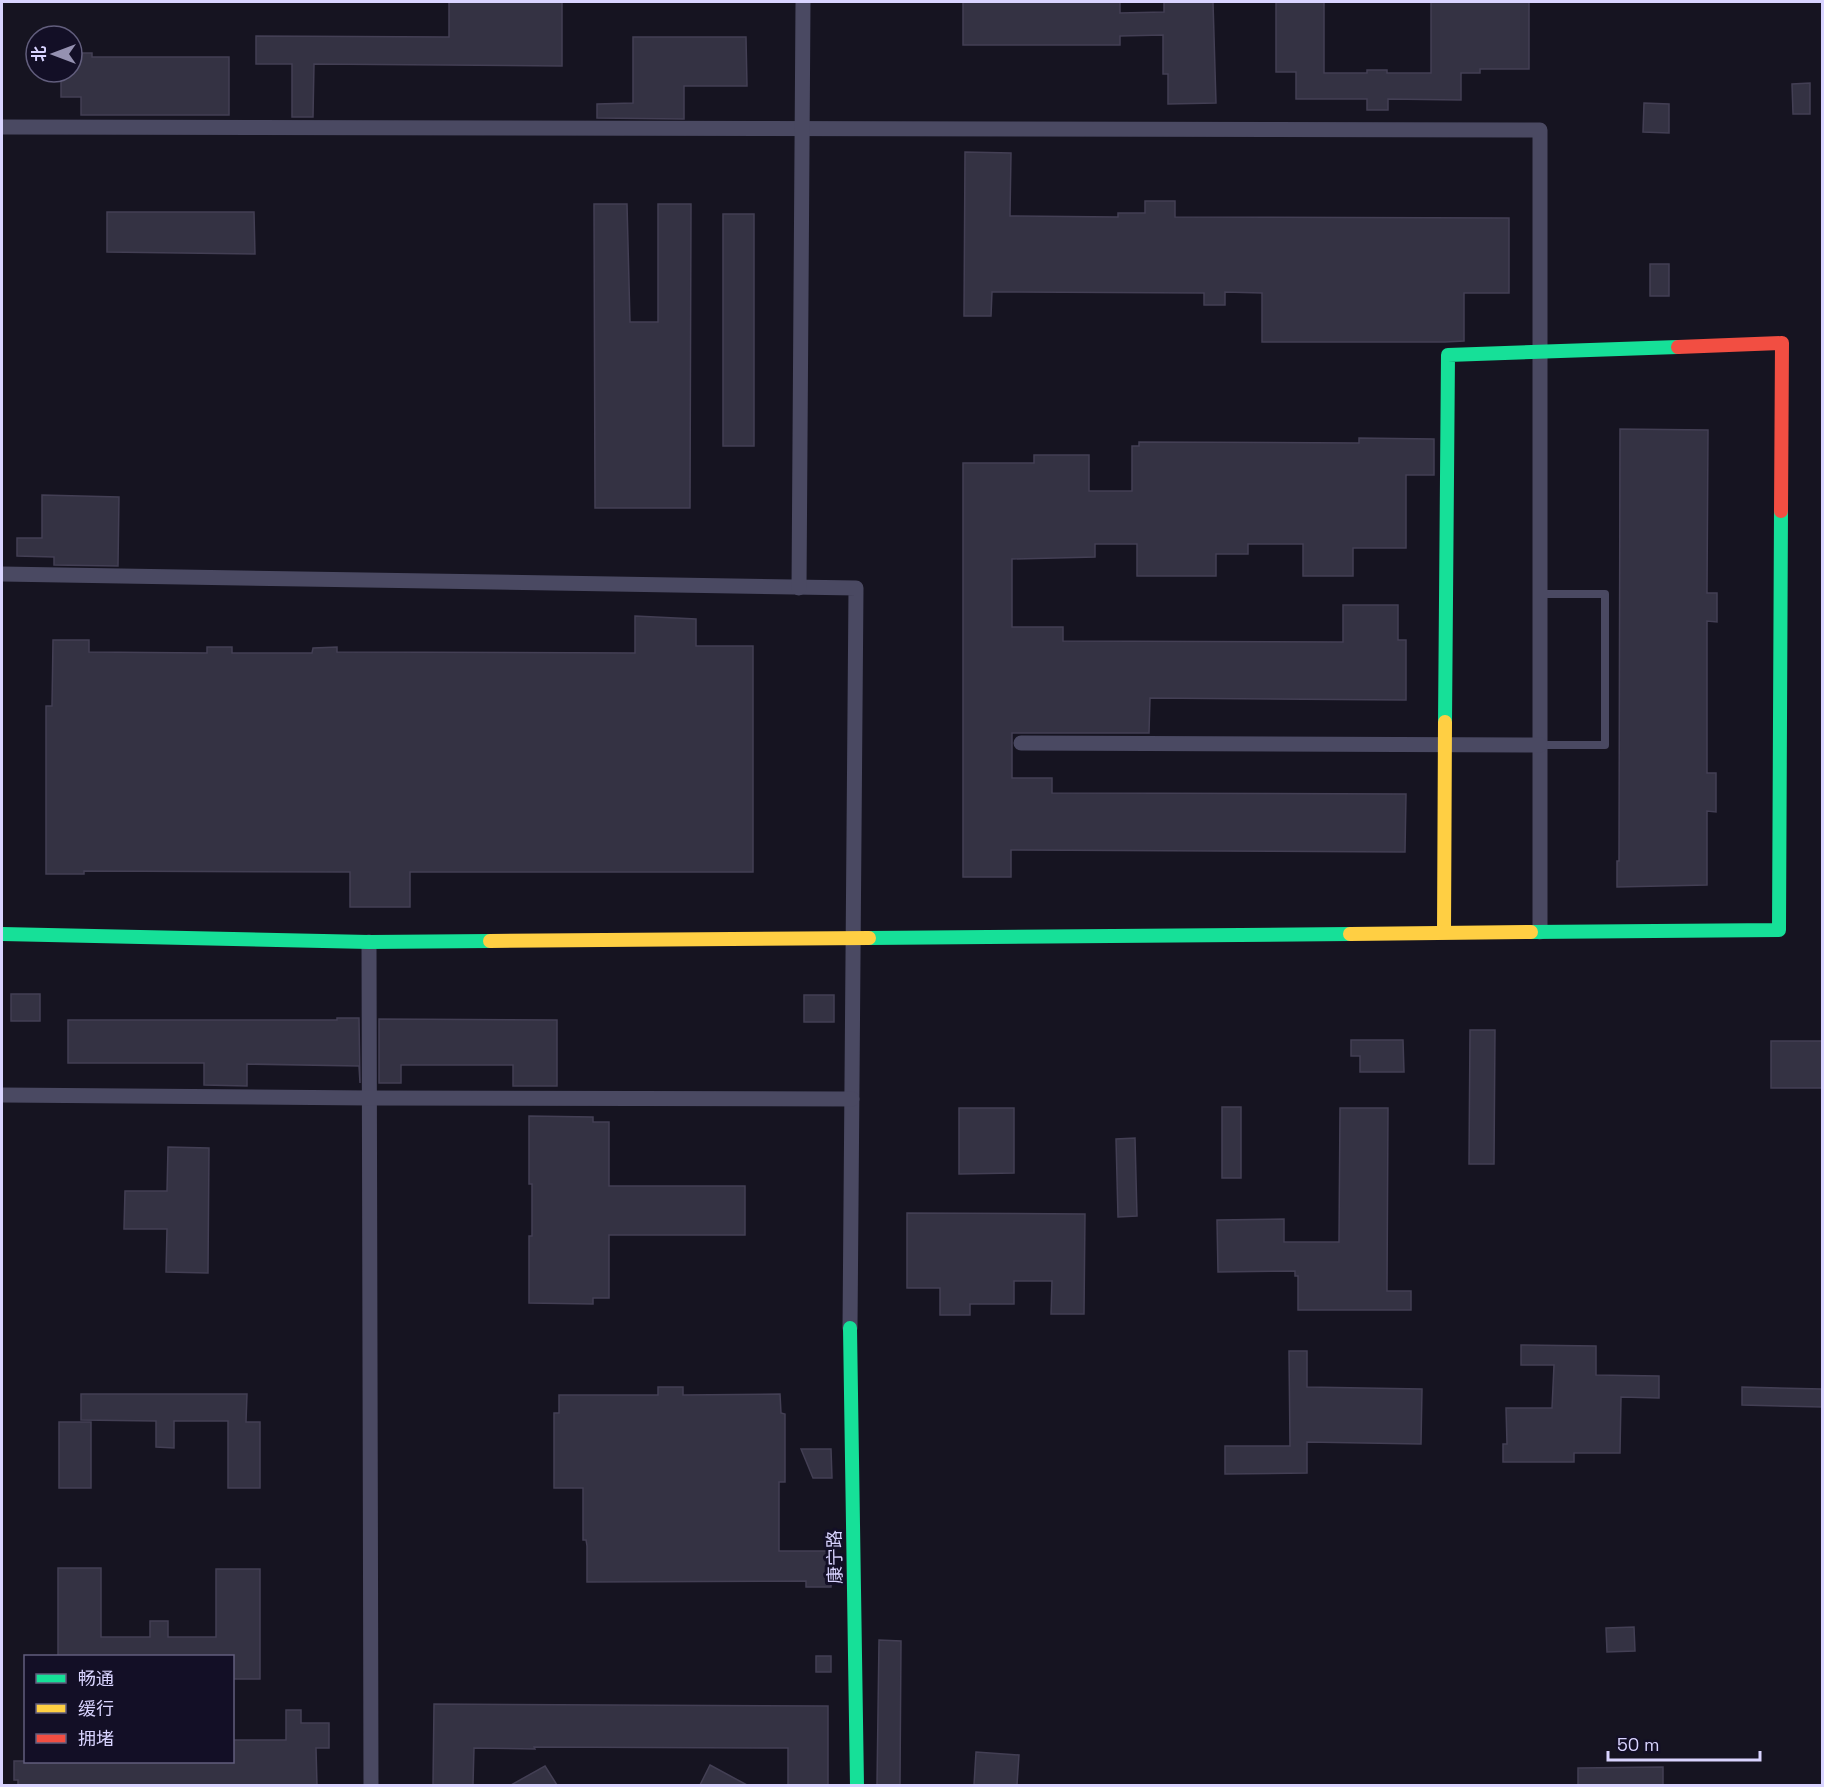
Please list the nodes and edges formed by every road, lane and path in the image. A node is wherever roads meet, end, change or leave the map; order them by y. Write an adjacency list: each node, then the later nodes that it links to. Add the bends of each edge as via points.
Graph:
1 (803, 2): 3 (street)
2 (2, 127): 3 (street)
3 (802, 128): 4 (street, via 1540,130); 6 (street)
4 (1541, 351): 7 (street); 9 (street, via 1448,355); 12 (street, via 1782,343 1779,930)
5 (2, 574): 6 (street)
6 (799, 588): 14 (street, via 856,588)
7 (1540, 594): 10 (street); 10 (lane, via 1605,594 1605,745)
8 (1021, 743): 9 (street)
9 (1445, 745): 10 (street); 11 (street)
10 (1540, 745): 12 (street)
11 (1444, 932): 12 (street); 14 (street)
12 (1540, 932)
13 (2, 934): 15 (street)
14 (853, 937): 15 (street); 18 (street)
15 (369, 942): 17 (street)
16 (2, 1095): 17 (street)
17 (370, 1098): 18 (street); 20 (street)
18 (852, 1099): 19 (street)
19 (850, 1328): 21 (street, 康宁路)
20 (371, 1785)
21 (857, 1785)

